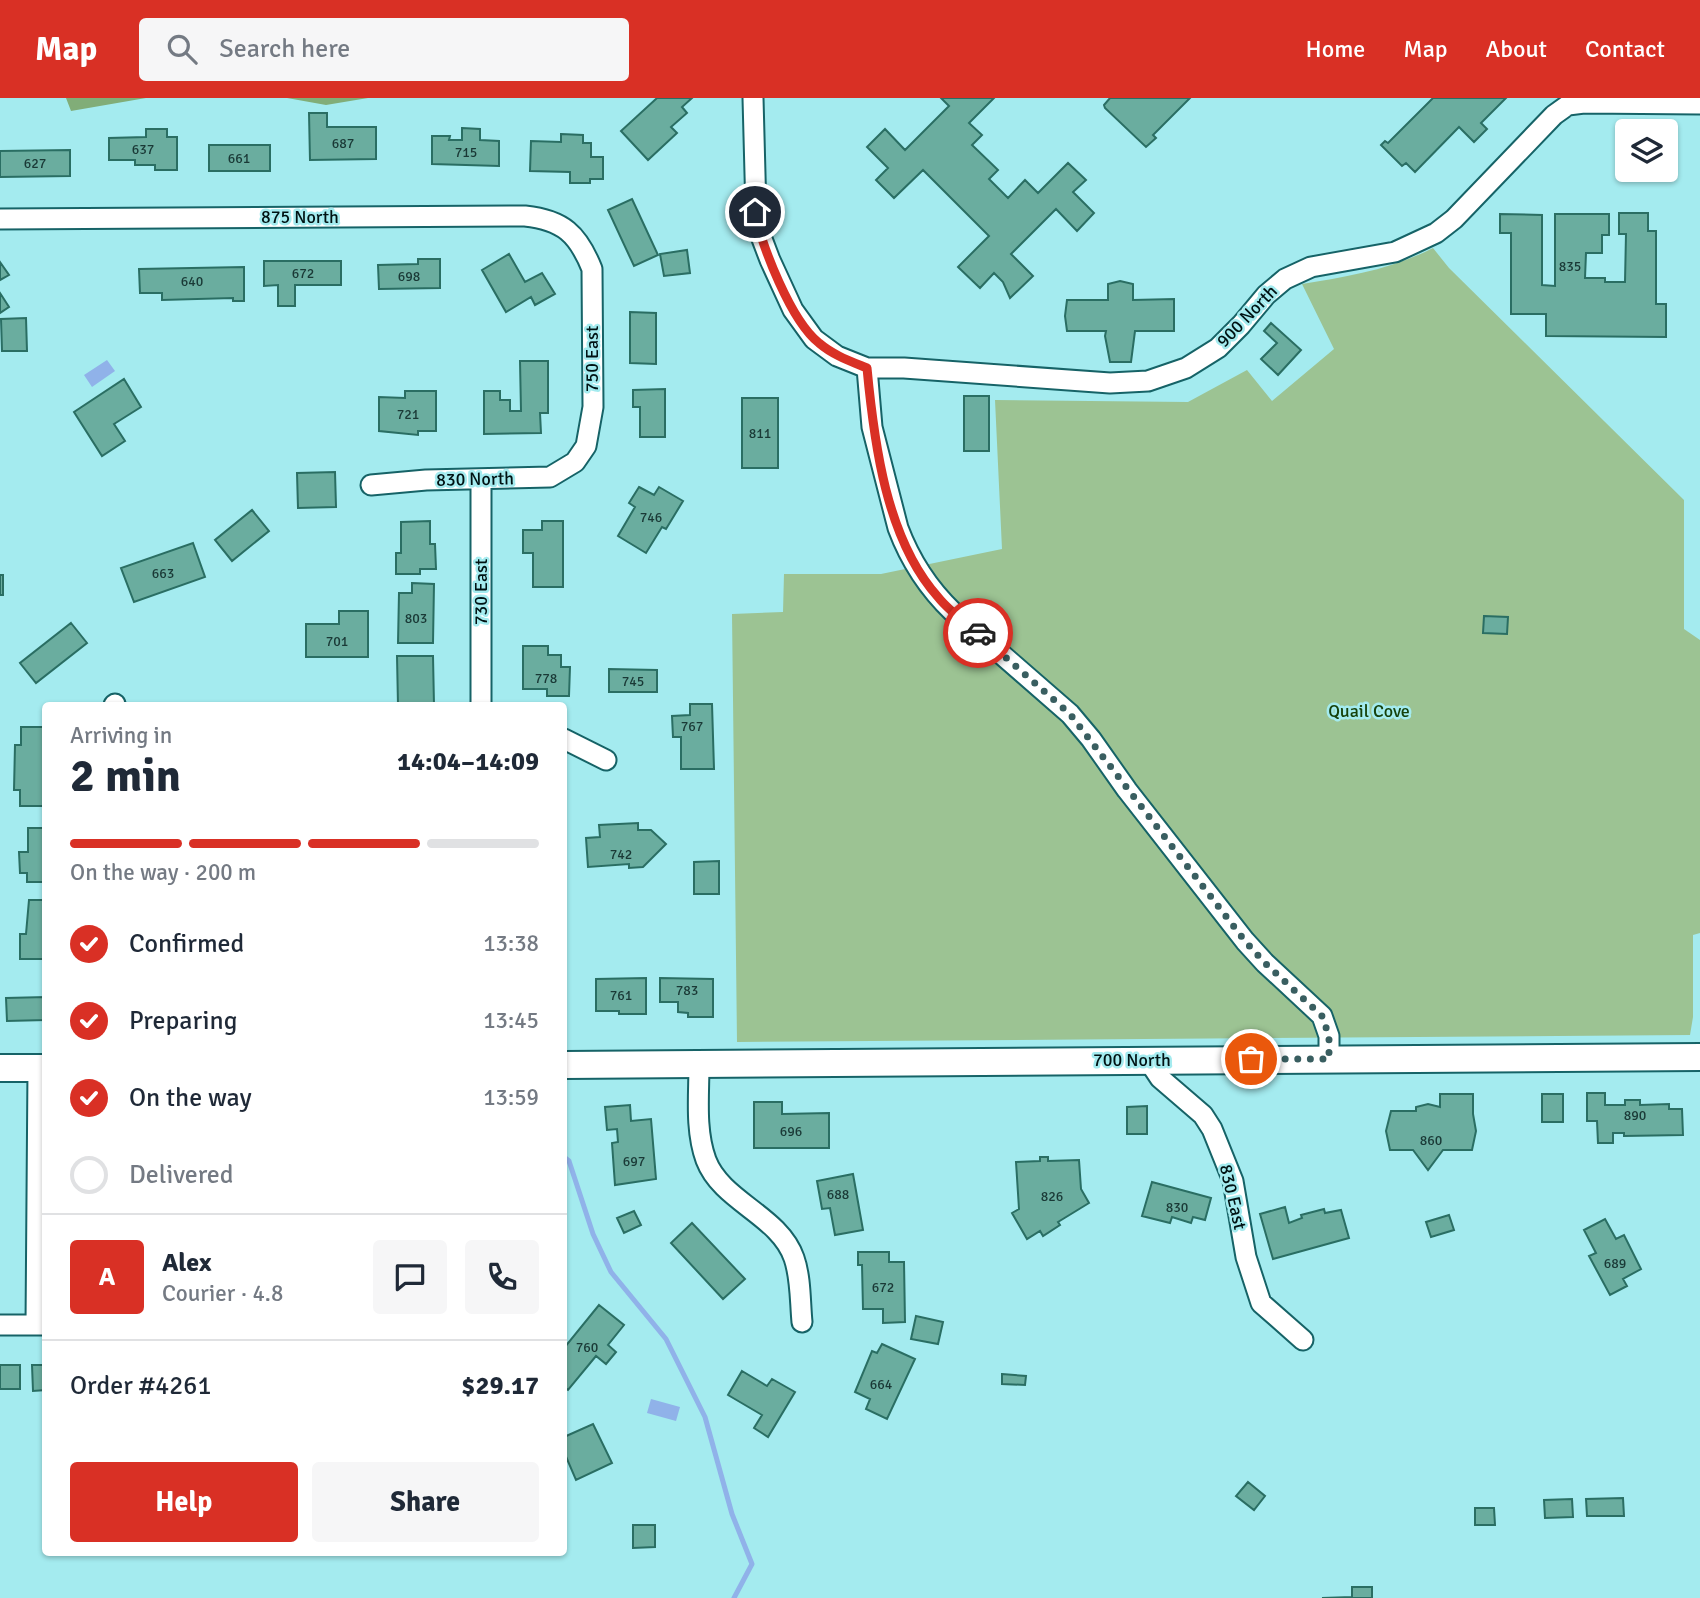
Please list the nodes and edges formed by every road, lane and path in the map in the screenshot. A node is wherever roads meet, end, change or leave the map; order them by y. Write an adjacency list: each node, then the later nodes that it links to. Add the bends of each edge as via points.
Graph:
1 (753, 98): 6 (street, via 755,212 770,260 793,310 814,339 837,356)
2 (1656, 101): 3 (street, 900 North); 6 (street, 900 North, via 1575,104 1560,109 1436,233 1395,252 1311,267 1284,279 1218,348 1164,377 1110,383)
3 (1700, 104)
4 (0, 219): 5 (street, 875 North, via 526,216 560,225)
5 (586, 253): 7 (street, 750 East, via 592,269 593,407 586,446)
6 (867, 368): 14 (street, via 872,427 903,542 937,597 1070,714 1245,941 1322,1016 1329,1036)
7 (575, 462): 8 (street, 830 North, via 550,477)
8 (481, 479): 9 (street, 830 North); 10 (street, 730 East)
9 (371, 485)
10 (481, 702)
11 (567, 740): 12 (street)
12 (606, 760)
13 (1700, 1057): 14 (street, 700 North)
14 (1329, 1059): 15 (street, 700 North)
15 (1147, 1060): 16 (street, 700 North); 23 (street, 830 East, via 1212,1129 1233,1181 1246,1257 1261,1303)
16 (699, 1064): 17 (street, 700 North); 20 (street, via 700,1128 707,1162 723,1185 783,1238 794,1258)
17 (567, 1065)
18 (0, 1068): 19 (street)
19 (42, 1068): 22 (street)
20 (802, 1322)
21 (0, 1325): 22 (street)
22 (41, 1325)
23 (1303, 1340)

